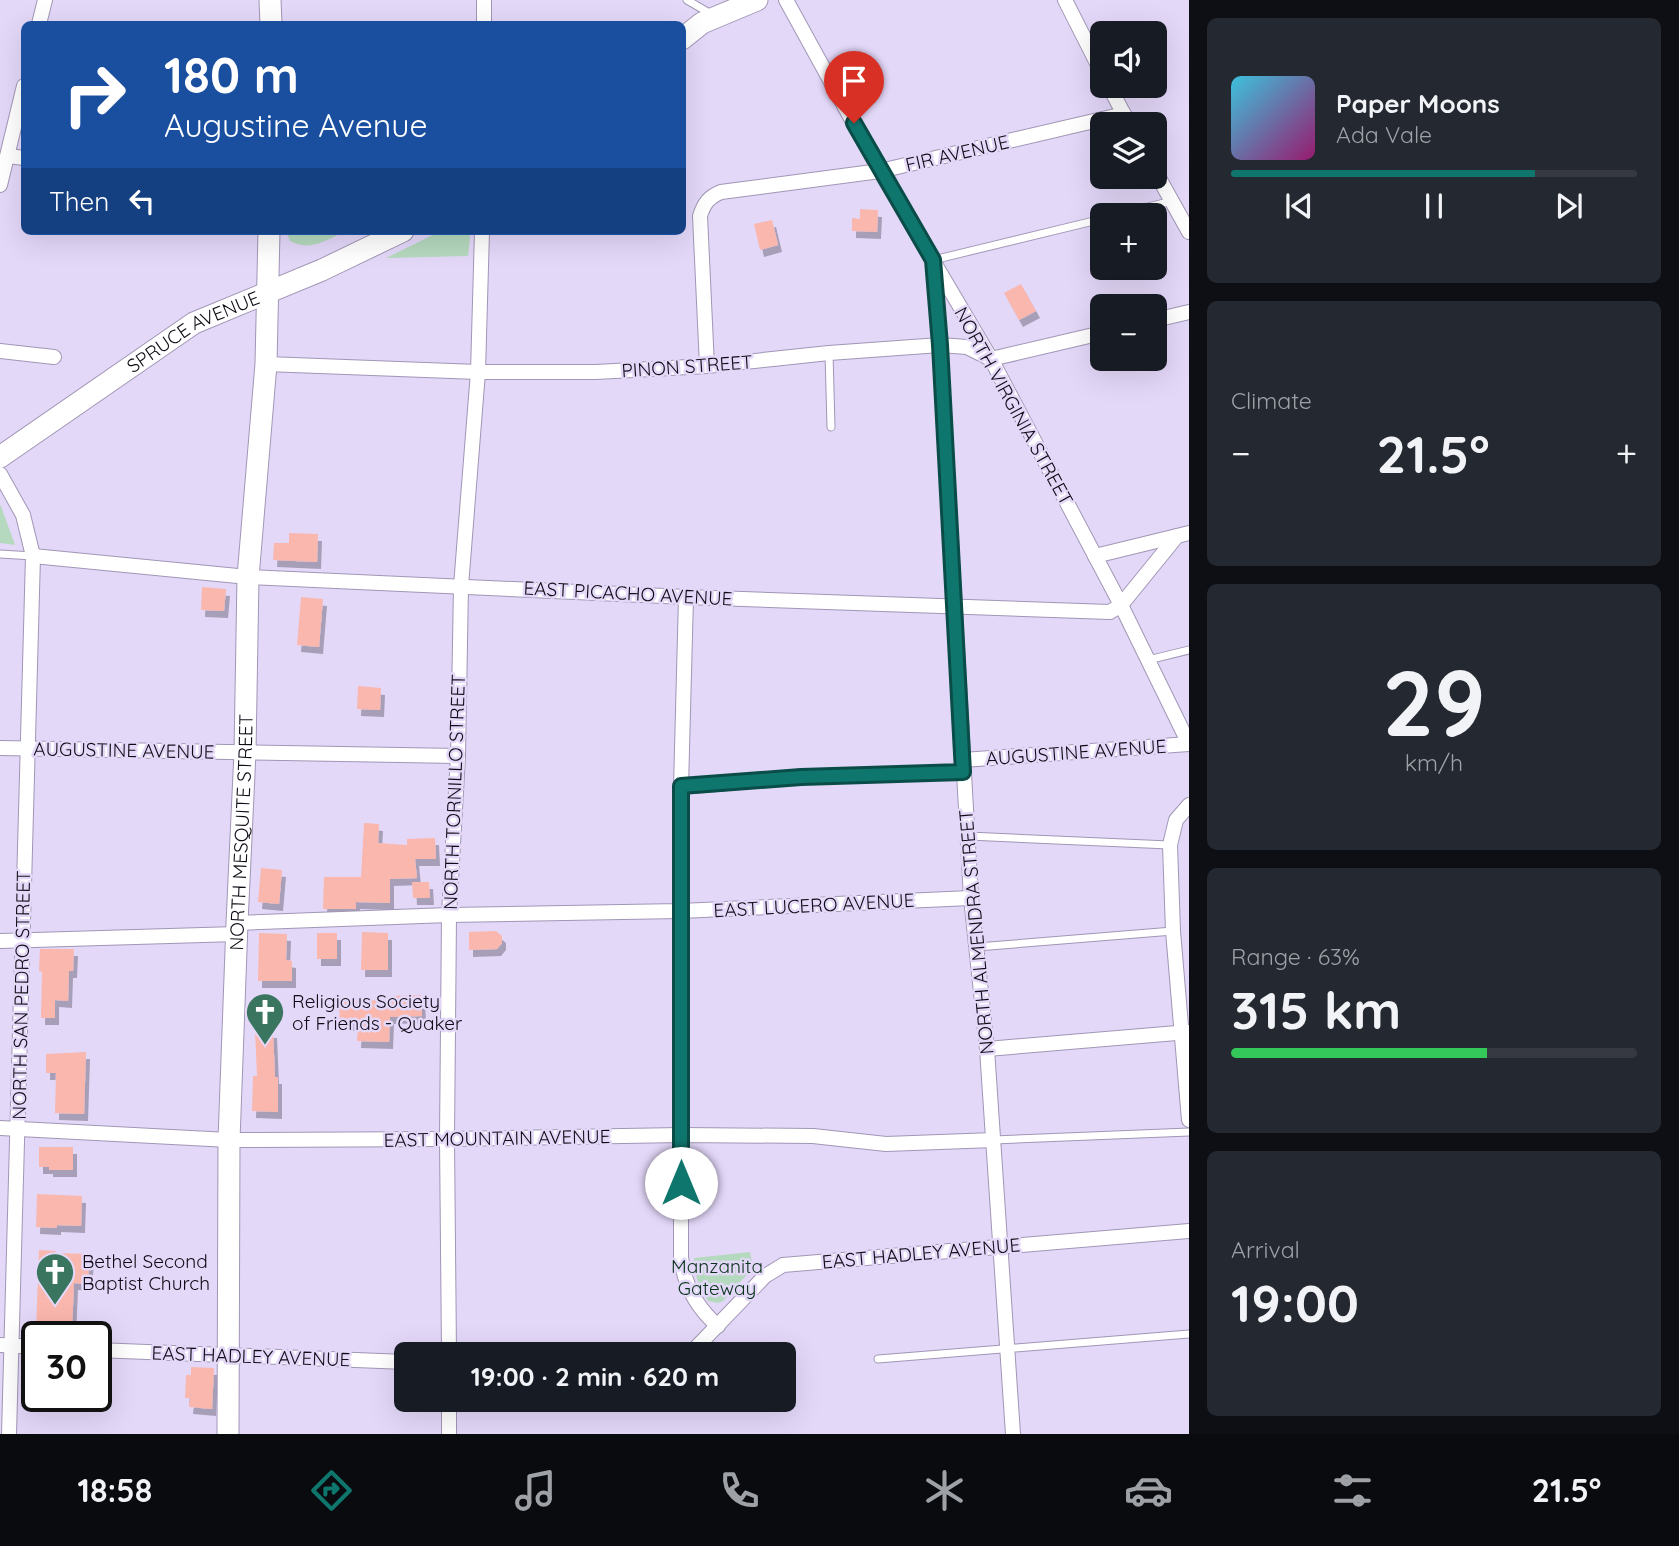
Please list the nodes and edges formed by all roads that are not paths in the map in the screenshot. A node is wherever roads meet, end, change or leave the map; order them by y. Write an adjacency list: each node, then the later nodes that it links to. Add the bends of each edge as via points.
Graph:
1 (45, 0): 9 (street)
2 (271, 0): 10 (street)
3 (484, 0): 11 (street)
4 (687, 0): 8 (lane)
5 (757, 0): 8 (street)
6 (786, 0): 18 (street, NORTH VIRGINIA STREET)
7 (1065, 0): 13 (street)
8 (717, 17): 12 (street)
9 (40, 21)
10 (271, 21)
11 (484, 21)
12 (686, 36)
13 (1090, 49)
14 (21, 99): 16 (street)
15 (1090, 127): 18 (street, FIR AVENUE)
16 (8, 156): 17 (street); 19 (street)
17 (21, 158)
18 (880, 171): 28 (street, NORTH VIRGINIA STREET); 39 (street, FIR AVENUE, via 721,192 707,200 701,216)
19 (0, 185)
20 (1165, 189): 21 (street)
21 (1172, 201): 22 (lane); 24 (street)
22 (1164, 203)
23 (1090, 222): 28 (lane)
24 (1189, 232)
25 (269, 235): 29 (street, NORTH MESQUITE STREET)
26 (394, 235): 29 (street, SPRUCE AVENUE)
27 (482, 235): 40 (street, NORTH TORNILLO STREET)
28 (933, 260): 33 (street, NORTH ALMENDRA STREET); 37 (street, NORTH VIRGINIA STREET)
29 (267, 292): 38 (street, NORTH MESQUITE STREET); 42 (street, SPRUCE AVENUE, via 194,323)
30 (1189, 312): 31 (street)
31 (1167, 317)
32 (1090, 336): 37 (street)
33 (940, 345): 35 (street, PINON STREET); 37 (street, PINON STREET, via 967,347); 52 (street, NORTH ALMENDRA STREET)
34 (0, 351): 36 (street)
35 (829, 353): 39 (street, PINON STREET); 41 (lane)
36 (54, 357)
37 (991, 359): 47 (street, NORTH VIRGINIA STREET)
38 (266, 365): 40 (street, PINON STREET); 48 (street, NORTH MESQUITE STREET)
39 (707, 366): 40 (street, PINON STREET)
40 (478, 372): 49 (street, NORTH TORNILLO STREET)
41 (831, 427)
42 (0, 457)
43 (0, 474): 46 (street, via 23,515)
44 (1183, 535): 47 (street); 51 (street)
45 (0, 554): 46 (lane, EAST PICACHO AVENUE)
46 (33, 556): 48 (street, EAST PICACHO AVENUE); 57 (street, NORTH SAN PEDRO STREET)
47 (1095, 556): 51 (street, NORTH VIRGINIA STREET)
48 (248, 576): 49 (street, EAST PICACHO AVENUE); 58 (street, NORTH MESQUITE STREET)
49 (461, 586): 50 (street, EAST PICACHO AVENUE); 59 (street, NORTH TORNILLO STREET)
50 (686, 597): 52 (street, EAST PICACHO AVENUE); 61 (street)
51 (1121, 605): 52 (street, EAST PICACHO AVENUE, via 1110,612); 54 (street, NORTH VIRGINIA STREET)
52 (955, 606): 60 (street, NORTH ALMENDRA STREET)
53 (1189, 650): 54 (lane)
54 (1148, 660): 55 (street, NORTH VIRGINIA STREET)
55 (1189, 744): 60 (street, AUGUSTINE AVENUE)
56 (0, 748): 57 (street, AUGUSTINE AVENUE)
57 (28, 749): 58 (street, AUGUSTINE AVENUE); 70 (street, NORTH SAN PEDRO STREET)
58 (245, 752): 59 (street, AUGUSTINE AVENUE); 68 (street, NORTH MESQUITE STREET)
59 (458, 756): 67 (street, NORTH TORNILLO STREET)
60 (963, 766): 61 (street, AUGUSTINE AVENUE); 63 (street, NORTH ALMENDRA STREET)
61 (681, 786): 66 (street)
62 (1189, 805): 64 (street, via 1176,820)
63 (967, 836): 64 (lane); 65 (street, NORTH ALMENDRA STREET)
64 (1170, 845): 69 (street)
65 (971, 898): 66 (street, EAST LUCERO AVENUE); 72 (street, NORTH ALMENDRA STREET)
66 (680, 911): 67 (street, EAST LUCERO AVENUE); 79 (street)
67 (449, 915): 68 (street, EAST LUCERO AVENUE); 80 (street, NORTH TORNILLO STREET)
68 (237, 928): 70 (street, EAST LUCERO AVENUE); 81 (street, NORTH MESQUITE STREET)
69 (1173, 931): 72 (lane); 73 (street)
70 (22, 939): 71 (street, EAST LUCERO AVENUE); 77 (street, NORTH SAN PEDRO STREET)
71 (0, 941)
72 (976, 947): 74 (street, NORTH ALMENDRA STREET)
73 (1186, 1032): 74 (street); 75 (street)
74 (987, 1049): 82 (street, NORTH ALMENDRA STREET)
75 (1189, 1120)
76 (0, 1128): 77 (street, EAST MOUNTAIN AVENUE)
77 (18, 1129): 81 (street, EAST MOUNTAIN AVENUE); 89 (street, NORTH SAN PEDRO STREET)
78 (1189, 1132): 82 (lane)
79 (681, 1135): 80 (street, EAST MOUNTAIN AVENUE); 82 (street, EAST MOUNTAIN AVENUE, via 813,1136 886,1144); 85 (street, via 682,1273)
80 (447, 1139): 81 (street, EAST MOUNTAIN AVENUE); 87 (street, NORTH TORNILLO STREET)
81 (229, 1140): 92 (street, NORTH MESQUITE STREET)
82 (993, 1140): 84 (street, NORTH ALMENDRA STREET)
83 (1189, 1231): 84 (street, EAST HADLEY AVENUE)
84 (999, 1247): 85 (street, EAST HADLEY AVENUE, via 783,1265 765,1276); 90 (street, NORTH ALMENDRA STREET)
85 (718, 1326): 88 (street, EAST HADLEY AVENUE)
86 (1189, 1334): 90 (lane)
87 (449, 1342)
88 (703, 1342)
89 (6, 1346): 96 (street, NORTH SAN PEDRO STREET)
90 (1006, 1348): 93 (lane); 99 (street, NORTH ALMENDRA STREET)
91 (112, 1351): 92 (street, EAST HADLEY AVENUE)
92 (229, 1356): 94 (street, EAST HADLEY AVENUE); 97 (street, NORTH MESQUITE STREET)
93 (878, 1359)
94 (394, 1362)
95 (449, 1412): 98 (street)
96 (9, 1434)
97 (228, 1434)
98 (449, 1434)
99 (1013, 1434)

